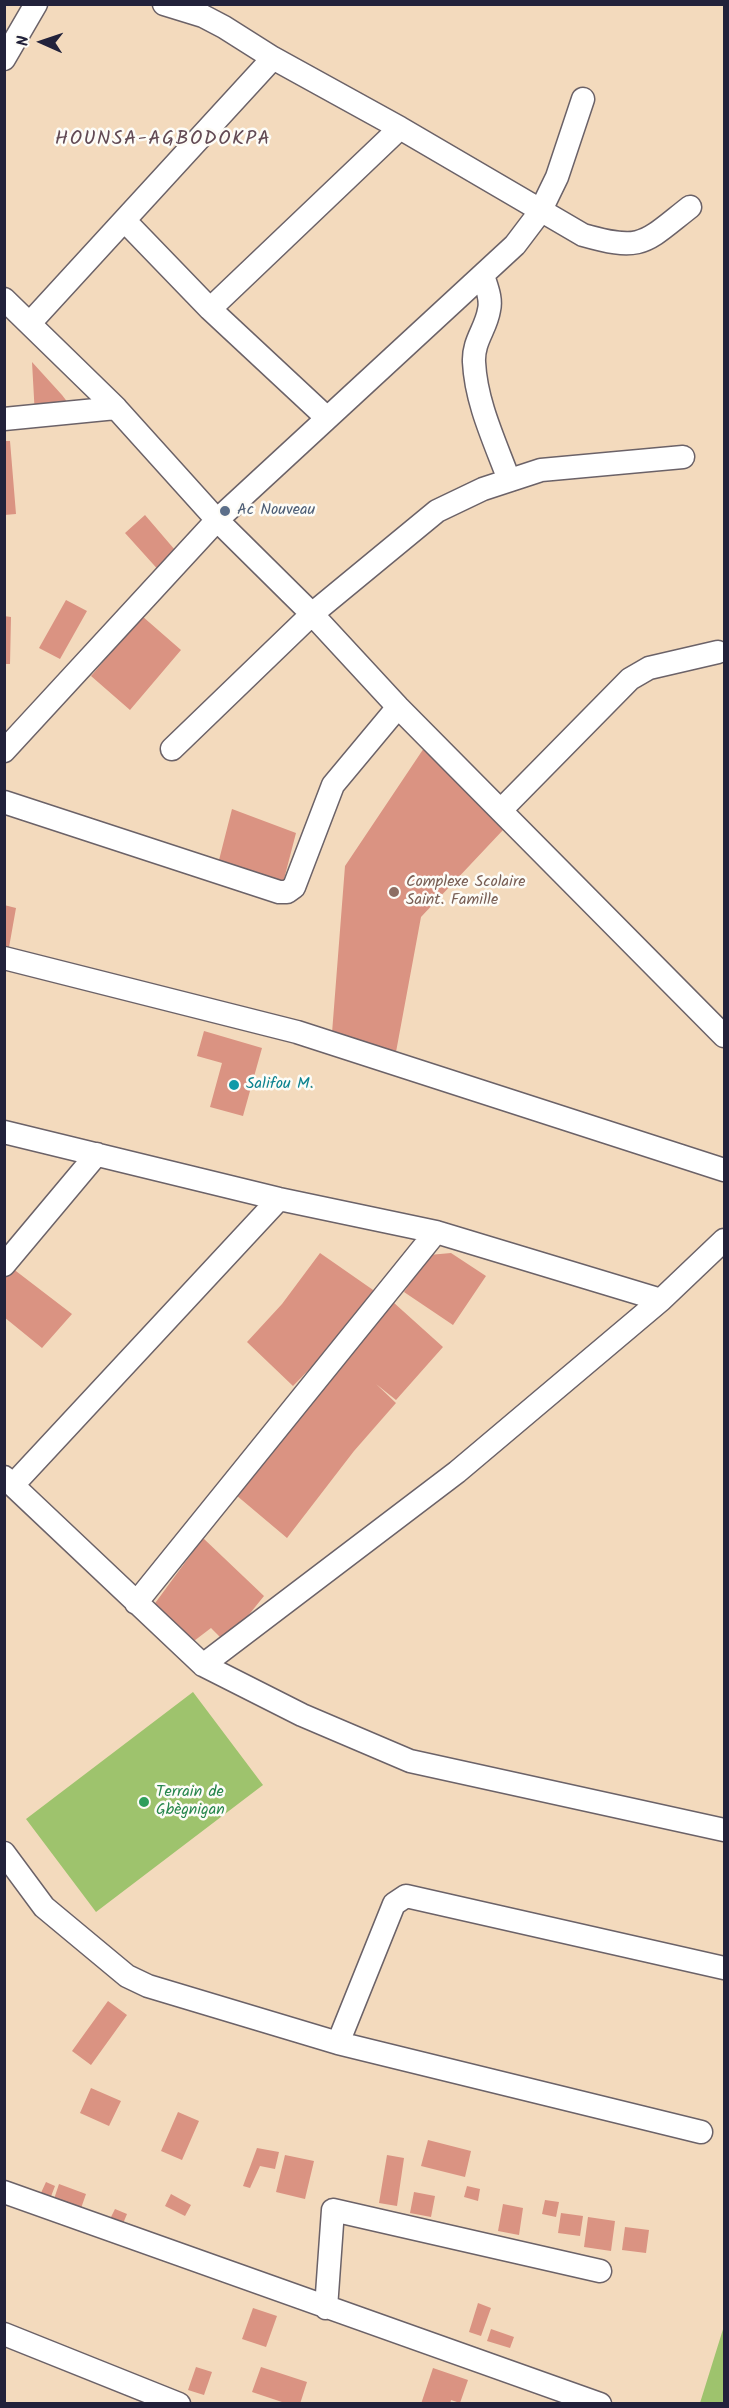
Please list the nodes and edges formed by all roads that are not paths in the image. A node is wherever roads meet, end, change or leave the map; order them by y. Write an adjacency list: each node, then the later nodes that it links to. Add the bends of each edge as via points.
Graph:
1 (36, 4): 4 (street)
2 (164, 4): 3 (street, via 203,16)
3 (273, 58): 6 (street); 9 (street)
4 (4, 59)
5 (583, 99): 8 (street, via 557,177)
6 (400, 128): 8 (street); 12 (street)
7 (690, 207): 8 (street, via 646,242 616,244 583,235)
8 (540, 212): 10 (street, via 515,245)
9 (125, 221): 12 (street); 13 (street)
10 (483, 275): 15 (street); 18 (street, via 490,300 489,312 475,341 475,372 478,395)
11 (4, 299): 13 (street)
12 (210, 309): 15 (street)
13 (30, 323): 14 (street)
14 (116, 408): 16 (street); 19 (street)
15 (327, 418): 19 (street)
16 (4, 419)
17 (683, 456): 18 (street, via 541,470)
18 (509, 480): 20 (street, via 436,511)
19 (217, 520): 20 (street); 24 (street)
20 (312, 614): 22 (street); 23 (street)
21 (718, 652): 26 (street, via 649,668 630,679)
22 (398, 707): 25 (street, via 333,785 294,887 287,892); 26 (street)
23 (172, 749)
24 (4, 751)
25 (4, 802)
26 (502, 809): 28 (street)
27 (4, 958): 31 (street, via 297,1032)
28 (724, 1036)
29 (4, 1131): 30 (street)
30 (97, 1154): 32 (street); 35 (street)
31 (724, 1170)
32 (279, 1199): 33 (street); 37 (street)
33 (436, 1232): 36 (street); 38 (street)
34 (724, 1240): 36 (street)
35 (4, 1265)
36 (661, 1299): 39 (street, via 457,1472)
37 (9, 1481): 38 (street)
38 (136, 1603): 39 (street)
39 (203, 1665): 40 (street, via 302,1715 410,1761)
40 (724, 1830)
41 (4, 1853): 43 (street, via 44,1907 128,1976 148,1986)
42 (724, 1968): 43 (street, via 406,1896 394,1904)
43 (338, 2043): 44 (street)
44 (701, 2132)
45 (4, 2192): 47 (street)
46 (600, 2271): 47 (street, via 333,2210)
47 (326, 2308): 50 (street)
48 (4, 2334): 49 (street)
49 (179, 2403)
50 (600, 2403)

